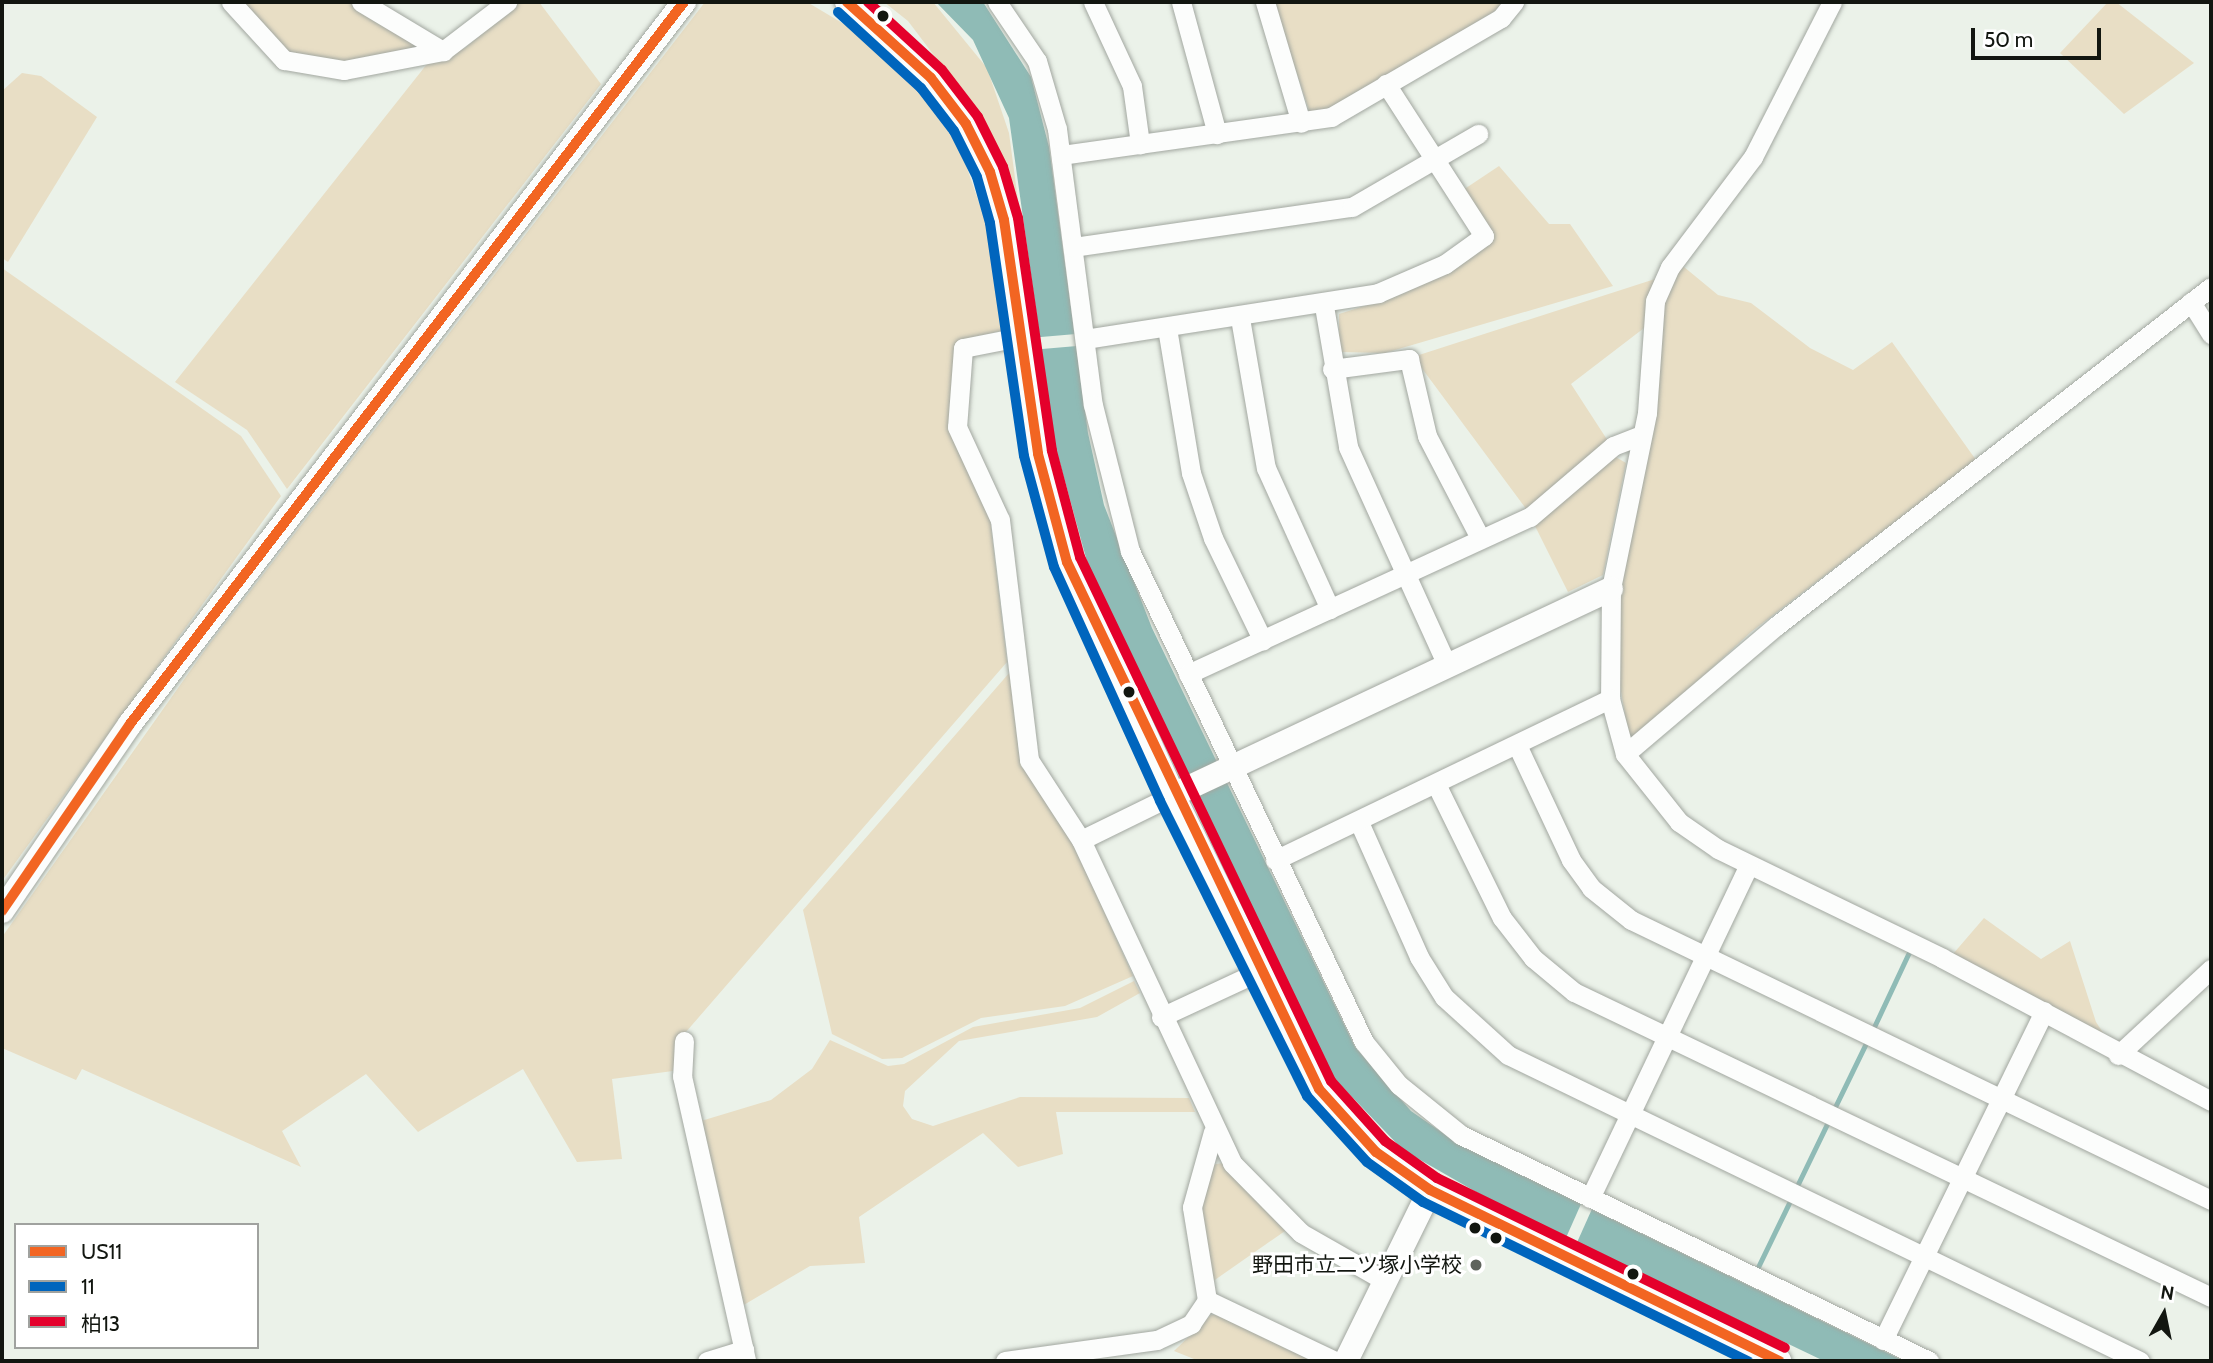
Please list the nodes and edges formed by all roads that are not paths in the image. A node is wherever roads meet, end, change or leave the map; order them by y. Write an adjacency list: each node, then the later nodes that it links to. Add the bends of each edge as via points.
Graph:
1 (232, 2): 12 (street, via 284,60 344,70)
2 (361, 2): 12 (street)
3 (507, 2): 12 (street)
4 (684, 2): 48 (street, via 138,713)
5 (847, 2): 27 (street, via 930,78 966,124 1004,220)
6 (997, 2): 18 (street, via 1037,61)
7 (1093, 2): 17 (street, via 1132,86)
8 (1181, 2): 15 (street)
9 (1265, 2): 14 (street)
10 (1514, 2): 13 (street, via 1501,18)
11 (1832, 2): 30 (street, via 1753,157 1661,282 1647,413)
12 (443, 51)
13 (1386, 84): 14 (street, via 1338,114); 19 (street)
14 (1301, 123): 15 (street)
15 (1217, 134): 17 (street)
16 (1478, 134): 19 (street)
17 (1140, 144): 18 (street)
18 (1061, 155): 20 (street)
19 (1434, 162): 20 (street, via 1352,207); 23 (street, via 1484,236 1410,282)
20 (1073, 247): 28 (street)
21 (2211, 287): 22 (street)
22 (2191, 302): 26 (street); 40 (street, via 1776,626)
23 (1324, 306): 24 (street); 29 (street)
24 (1240, 318): 25 (street); 34 (street, via 1266,468)
25 (1167, 328): 28 (street); 35 (street, via 1191,473 1213,537)
26 (2211, 334)
27 (1019, 337): 43 (street, via 1038,454 1067,562); 45 (street, via 963,348 957,428 999,520 1029,760)
28 (1085, 339): 37 (street, via 1109,486 1150,600)
29 (1332, 369): 31 (street, via 1409,359 1427,436); 32 (street, via 1348,447)
30 (1637, 437): 31 (street, via 1613,446 1530,517); 33 (street)
31 (1480, 538): 32 (street)
32 (1405, 573): 34 (street); 36 (street)
33 (1611, 589): 36 (street); 38 (street)
34 (1330, 609): 35 (street)
35 (1263, 641): 37 (street)
36 (1447, 665): 41 (street)
37 (1188, 674): 41 (street)
38 (1610, 699): 39 (street); 40 (street)
39 (1517, 745): 42 (street); 49 (street, via 1591,888 1631,920)
40 (1625, 754): 47 (street, via 1679,822)
41 (1225, 770): 43 (street); 46 (street)
42 (1436, 784): 44 (street); 54 (street, via 1502,918 1533,958 1598,1006)
43 (1179, 792): 45 (street); 50 (street)
44 (1359, 822): 46 (street); 59 (street, via 1444,997 1507,1055)
45 (1081, 840): 53 (street)
46 (1275, 860): 63 (street, via 1364,1042 1399,1085 1461,1135)
47 (1749, 865): 49 (street); 52 (street)
48 (2, 911)
49 (1705, 957): 54 (street); 57 (street)
50 (1258, 972): 53 (street); 62 (street, via 1334,1108 1376,1152)
51 (2208, 977): 56 (street)
52 (2043, 1011): 56 (street); 57 (street)
53 (1161, 1017): 60 (street)
54 (1667, 1038): 59 (street); 61 (street)
55 (684, 1041): 70 (street, via 682,1076)
56 (2118, 1055): 58 (street)
57 (2001, 1097): 61 (street); 64 (street)
58 (2211, 1101)
59 (1629, 1114): 63 (street); 65 (street)
60 (1213, 1132): 66 (street, via 1269,1206 1336,1258); 68 (street, via 1192,1207)
61 (1963, 1176): 65 (street); 67 (street)
62 (1430, 1190): 66 (street); 75 (street)
63 (1590, 1198): 69 (street)
64 (2211, 1200)
65 (1923, 1258): 69 (street); 77 (street)
66 (1385, 1281): 74 (street)
67 (2211, 1297)
68 (1207, 1300): 72 (street, via 1180,1334); 73 (street)
69 (1883, 1340): 76 (street)
70 (745, 1356): 71 (street)
71 (707, 1361)
72 (1005, 1361)
73 (1335, 1361)
74 (1346, 1361)
75 (1779, 1361)
76 (1929, 1361)
77 (2140, 1361)

